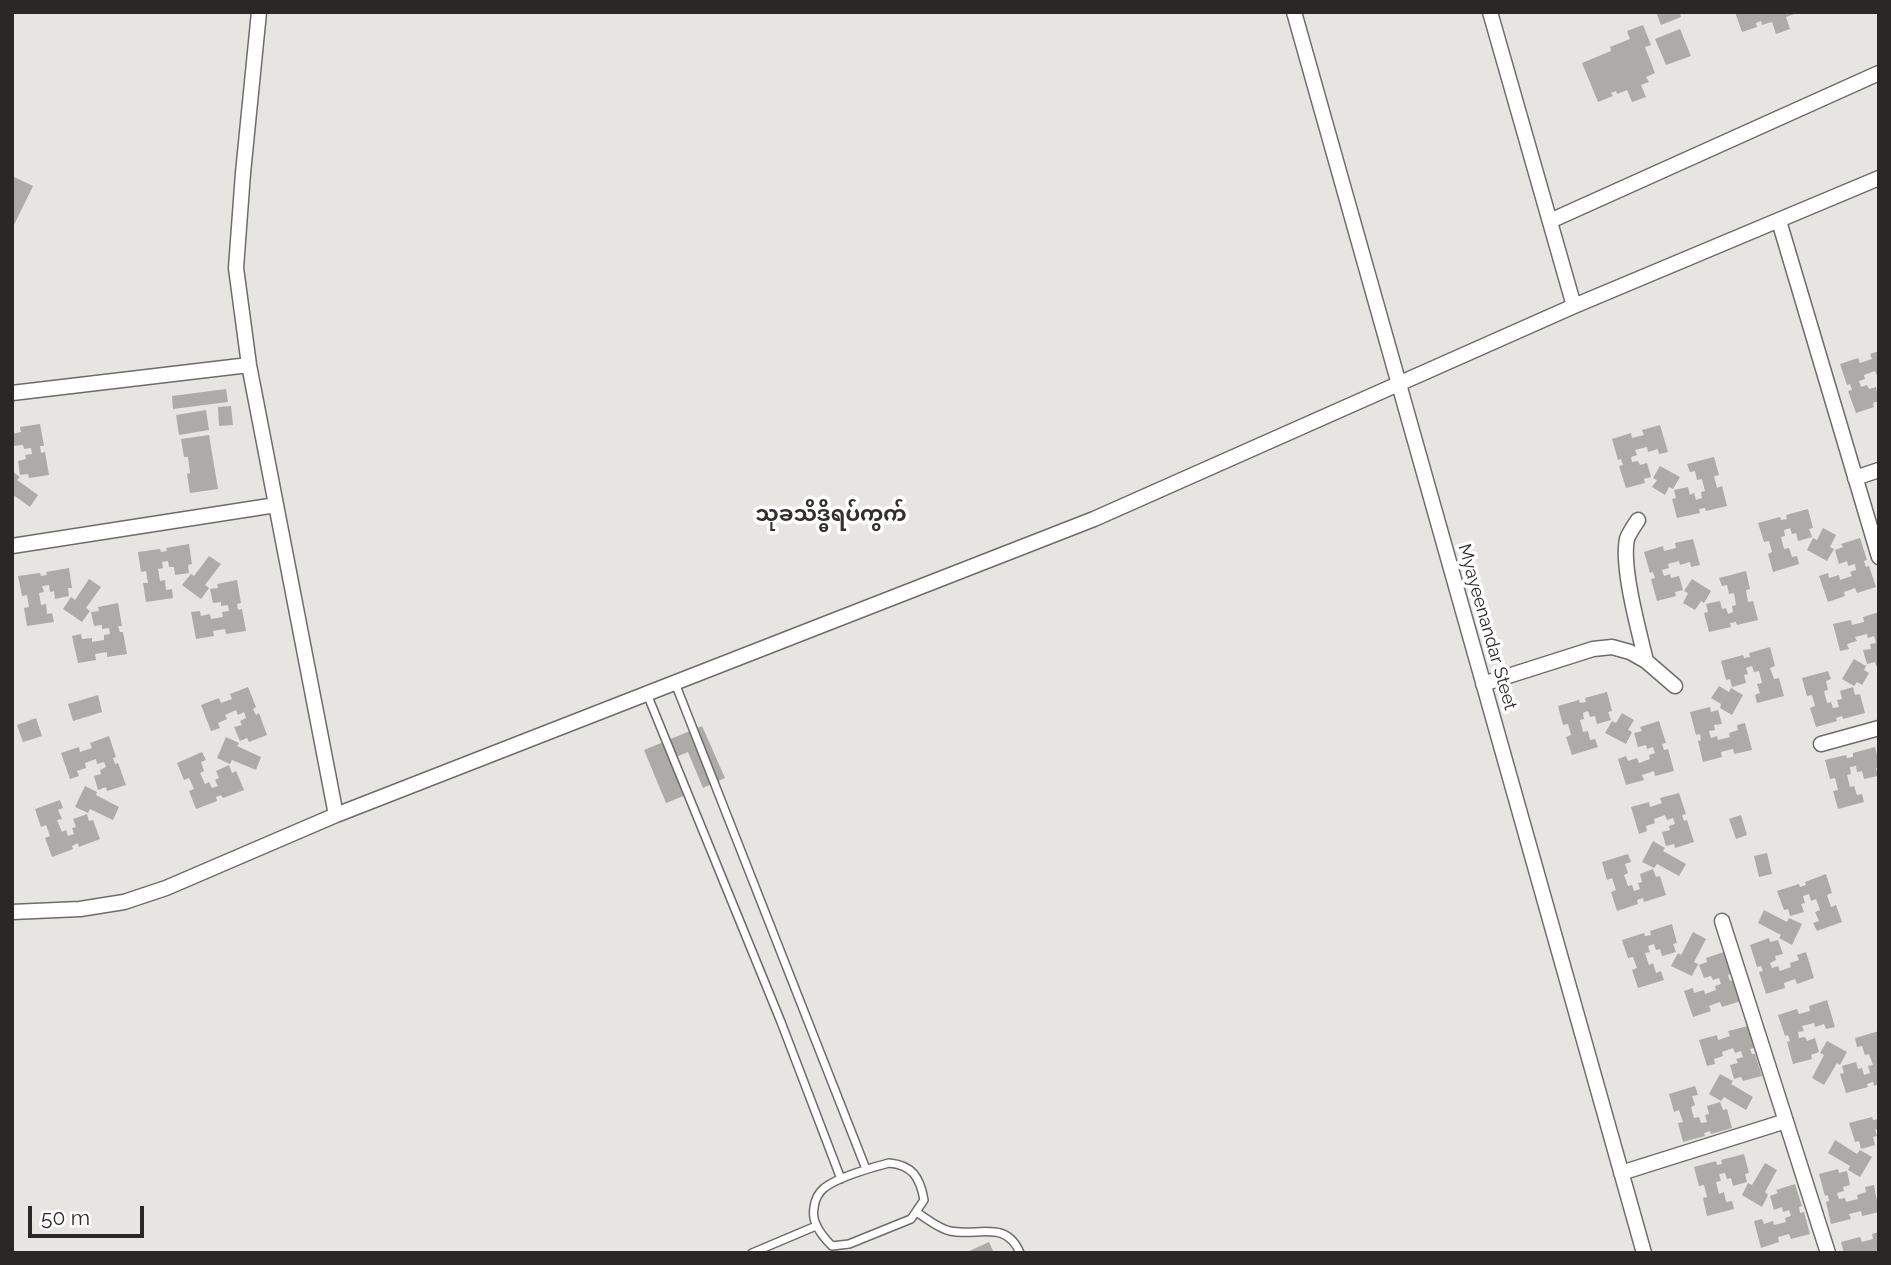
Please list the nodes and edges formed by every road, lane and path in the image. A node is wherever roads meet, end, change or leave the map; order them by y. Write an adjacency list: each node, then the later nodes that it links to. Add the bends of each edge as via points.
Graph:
1 (259, 12): 9 (street, via 236,268)
2 (1294, 12): 10 (street, Myayeenandar Steet)
3 (1490, 12): 6 (street)
4 (1879, 73): 6 (street)
5 (1879, 178): 7 (street)
6 (1550, 221): 8 (street)
7 (1779, 221): 8 (street); 13 (street)
8 (1574, 306): 10 (street)
9 (248, 365): 11 (street); 14 (street)
10 (1398, 385): 19 (street, via 1094,519); 20 (street, Myayeenandar Steet)
11 (12, 393)
12 (1879, 470): 13 (street)
13 (1855, 478): 17 (street)
14 (276, 505): 16 (street); 25 (street)
15 (1638, 520): 18 (street, via 1627,538 1626,563)
16 (12, 546)
17 (1879, 557)
18 (1646, 661): 20 (street, via 1612,647 1593,649); 21 (street)
19 (675, 683): 22 (street); 29 (lane)
20 (1483, 684): 30 (street, Myayeenandar Steet)
21 (1675, 686)
22 (647, 694): 25 (street); 31 (lane)
23 (1879, 727): 24 (street)
24 (1821, 744)
25 (336, 815): 26 (street, via 124,902)
26 (12, 912)
27 (1722, 921): 28 (street)
28 (1786, 1121): 30 (street); 38 (street)
29 (866, 1169): 31 (lane); 32 (lane, via 889,1163 903,1164 913,1172 924,1200)
30 (1621, 1173): 37 (street, Myayeenandar Steet)
31 (841, 1180): 33 (lane, via 822,1189 813,1213)
32 (916, 1212): 34 (lane, via 911,1219); 36 (lane, via 948,1231 1006,1234)
33 (816, 1226): 34 (lane); 35 (lane)
34 (830, 1250)
35 (752, 1253)
36 (1020, 1253)
37 (1644, 1253)
38 (1828, 1253)

